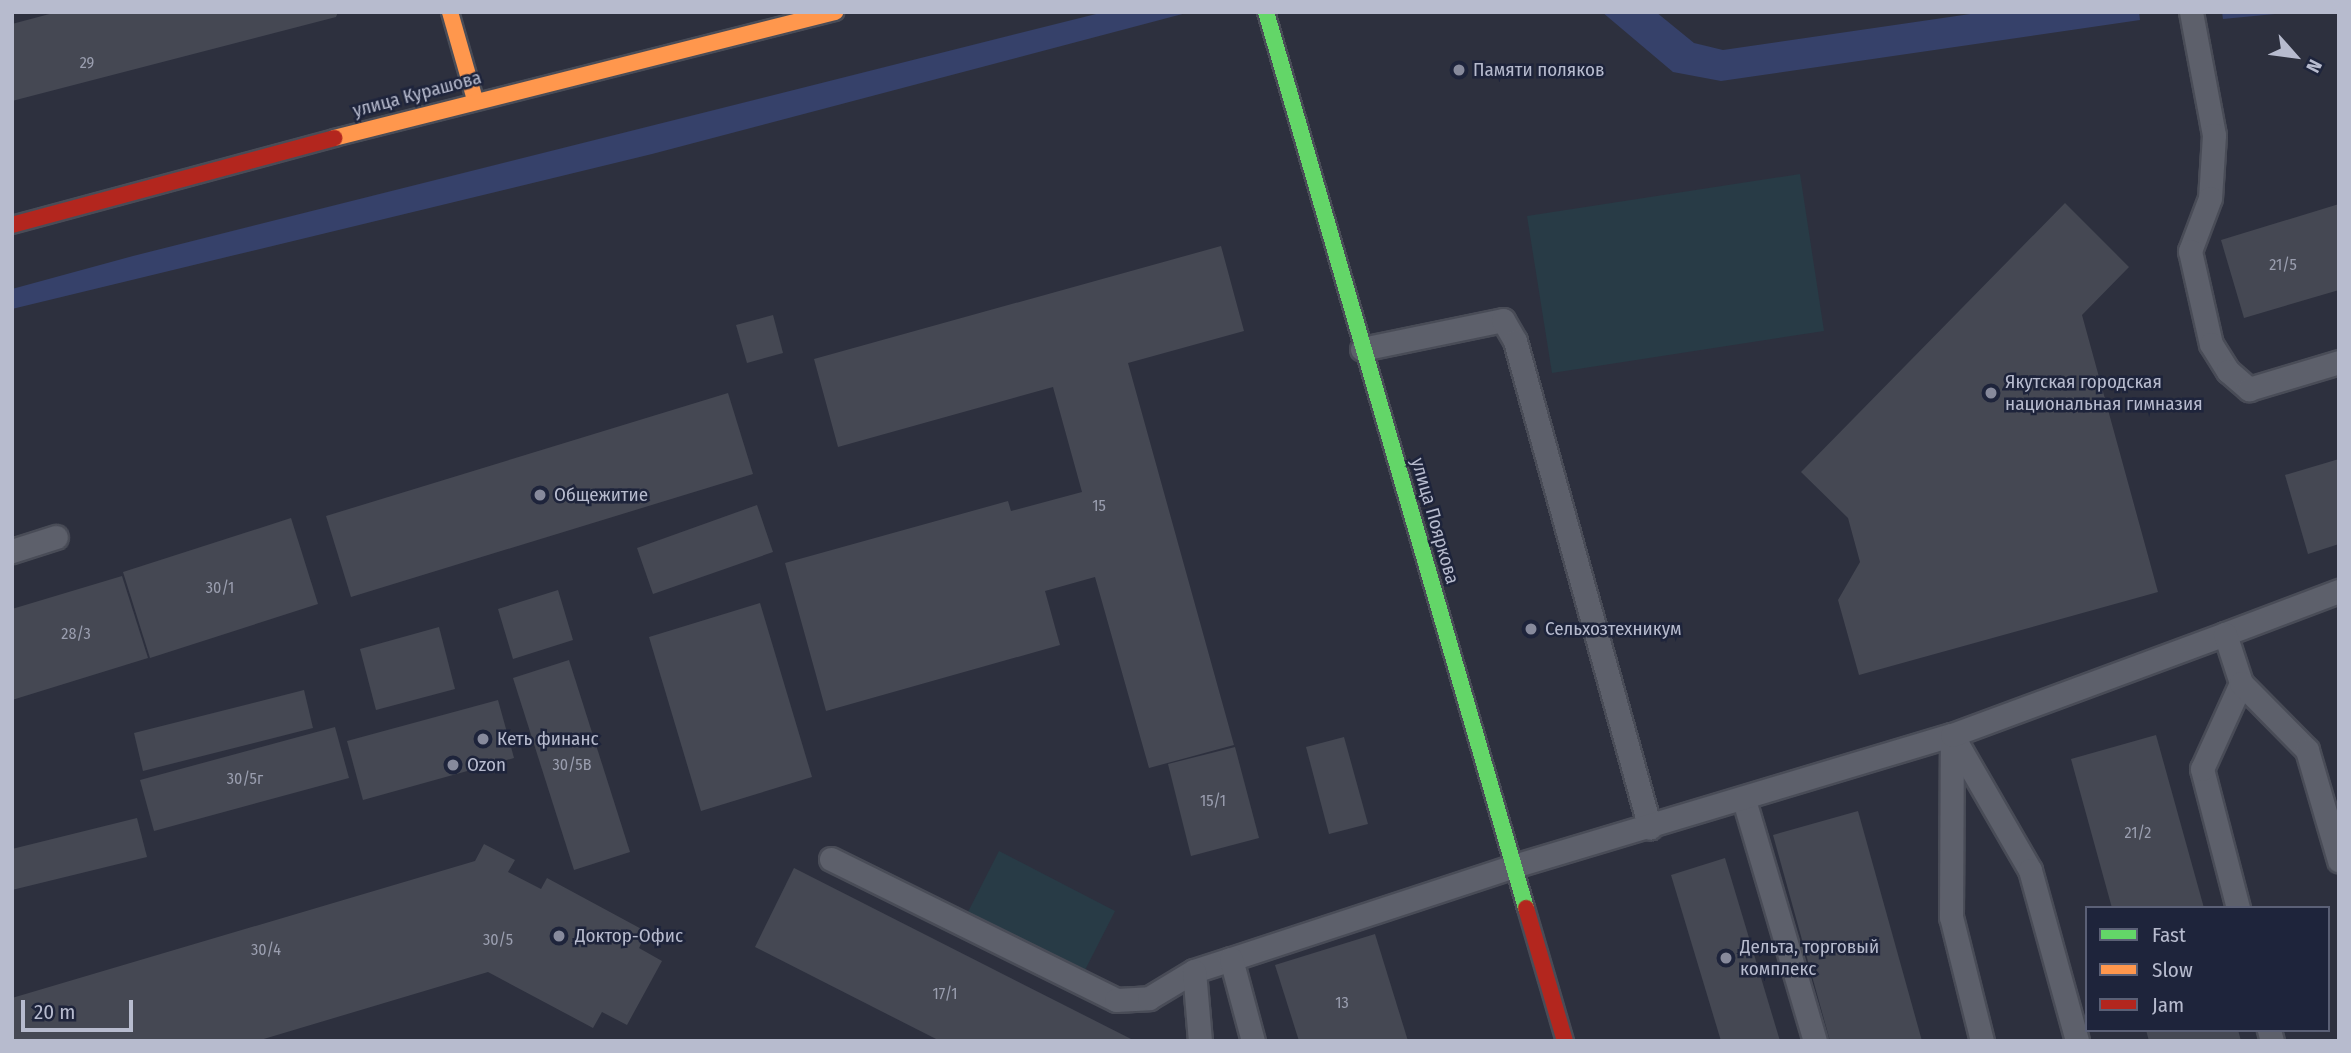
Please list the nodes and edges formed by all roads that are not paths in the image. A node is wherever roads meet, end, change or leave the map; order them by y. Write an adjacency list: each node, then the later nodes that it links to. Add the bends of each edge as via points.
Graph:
1 (450, 12): 5 (main road)
2 (835, 12): 5 (main road, улица Курашова)
3 (1266, 12): 7 (main road, улица Пояркова)
4 (2191, 12): 8 (lane, via 2214,135 2210,198 2190,251 2211,344 2228,371 2249,389)
5 (474, 100): 6 (main road, улица Курашова)
6 (12, 225)
7 (1362, 349): 16 (lane, via 1503,320 1515,341); 19 (main road, улица Пояркова)
8 (2339, 362)
9 (56, 537): 10 (lane)
10 (12, 551)
11 (2339, 592): 12 (lane)
12 (2225, 634): 13 (lane); 14 (lane)
13 (2241, 683): 18 (lane, via 2307,750); 20 (lane, via 2202,769)
14 (1952, 735): 15 (lane); 27 (lane, via 1951,917); 28 (lane, via 2030,870)
15 (1744, 800): 16 (lane); 26 (lane)
16 (1650, 828): 19 (lane)
17 (831, 859): 22 (lane, via 1116,1000 1149,998)
18 (2339, 860)
19 (1514, 866): 21 (lane); 25 (main road, улица Пояркова)
20 (2237, 906)
21 (1231, 959): 22 (lane); 24 (lane)
22 (1194, 971): 23 (lane)
23 (1200, 1041)
24 (1254, 1041)
25 (1565, 1041)
26 (1815, 1041)
27 (1982, 1041)
28 (2077, 1041)

